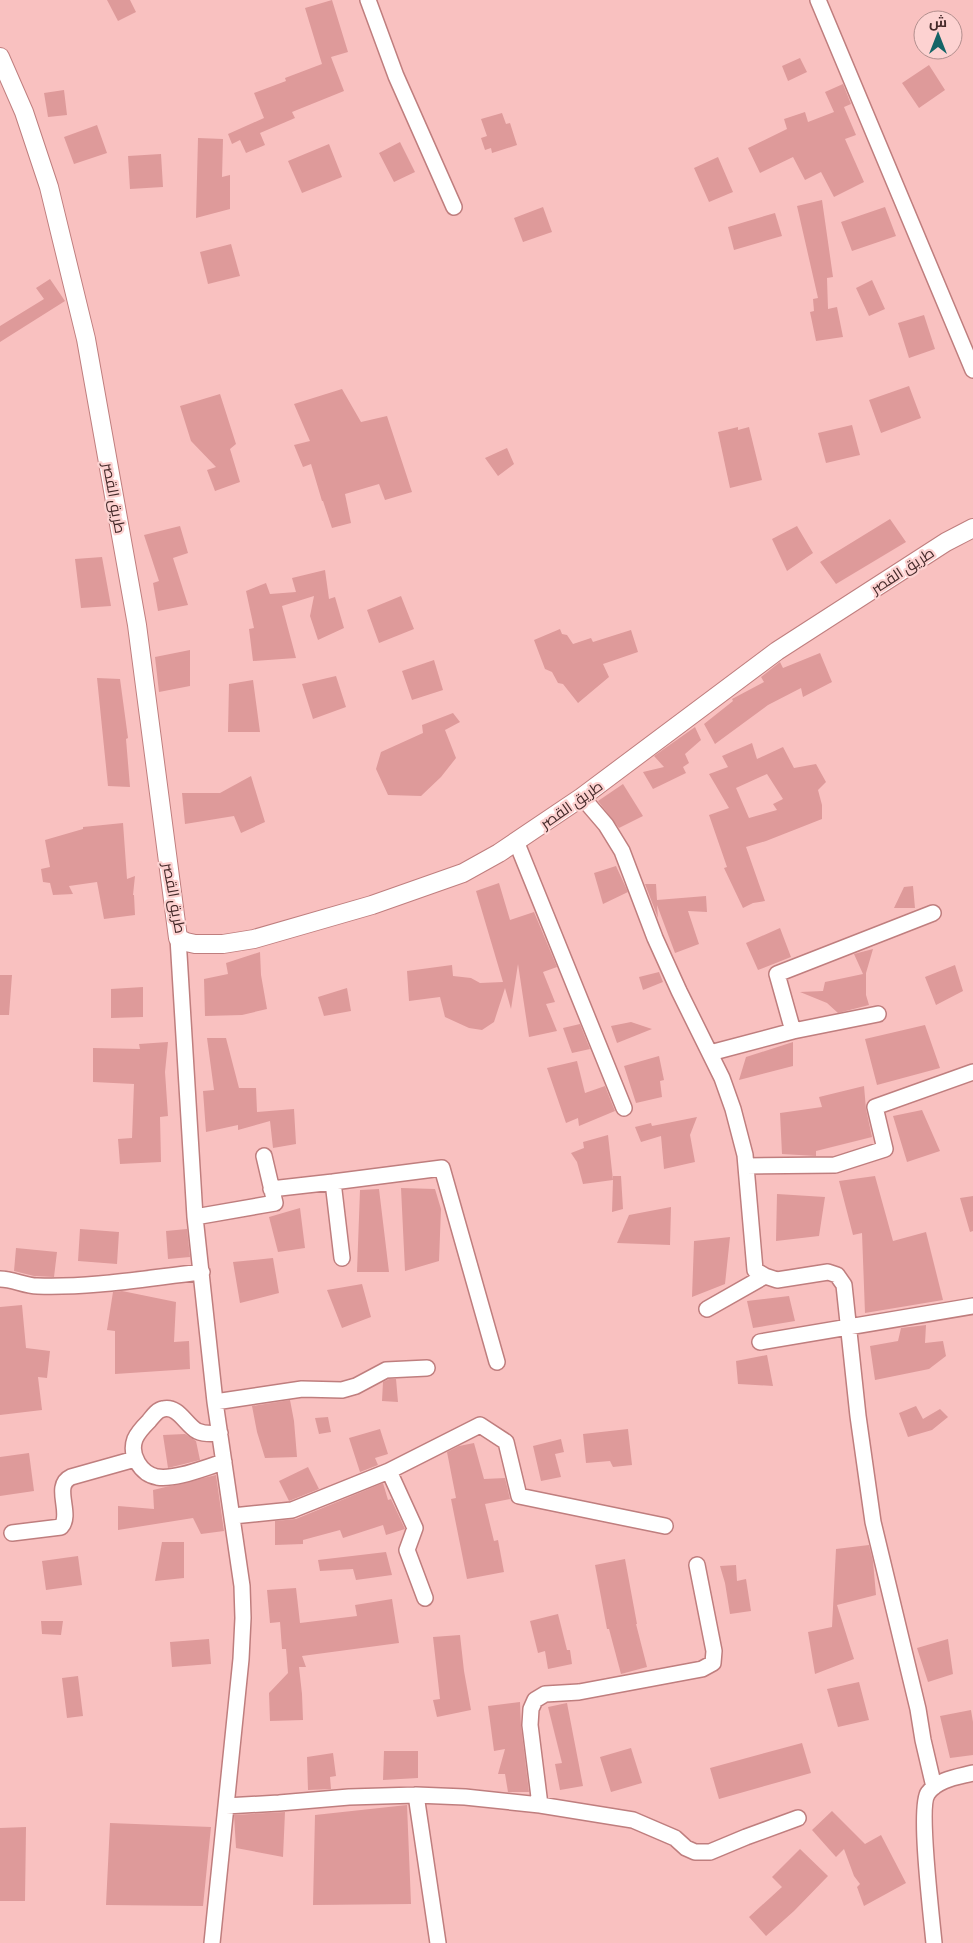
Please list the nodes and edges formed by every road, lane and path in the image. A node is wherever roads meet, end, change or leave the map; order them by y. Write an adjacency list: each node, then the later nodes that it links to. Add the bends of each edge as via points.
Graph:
1 (368, 0): 4 (street, via 396,76)
2 (818, 0): 5 (street)
3 (0, 56): 10 (street, طريق القصر, via 50,187 86,339 137,625)
4 (454, 207)
5 (973, 370)
6 (973, 528): 7 (street, طريق القصر, via 777,651)
7 (582, 797): 8 (street, طريق القصر); 13 (street, via 606,825 622,852 655,938)
8 (516, 841): 10 (street, طريق القصر, via 463,873 254,940 195,944); 15 (street)
9 (933, 913): 12 (street, via 777,974)
10 (178, 938): 20 (street)
11 (878, 1014): 12 (street)
12 (794, 1032): 13 (street)
13 (710, 1053): 17 (street, via 733,1109)
14 (973, 1072): 17 (street, via 875,1107 885,1149 836,1166)
15 (624, 1108)
16 (264, 1156): 19 (street)
17 (746, 1166): 23 (street, via 753,1261 755,1270)
18 (333, 1182): 19 (street); 21 (street); 29 (street, via 442,1168)
19 (271, 1189): 20 (street, via 275,1203)
20 (194, 1217): 22 (street)
21 (342, 1258)
22 (202, 1272): 24 (street, via 80,1286 34,1286); 31 (street)
23 (765, 1276): 26 (street); 27 (street, via 777,1280 828,1272 837,1275 844,1285)
24 (0, 1279)
25 (973, 1306): 27 (street)
26 (707, 1309)
27 (849, 1328): 28 (street); 42 (street, via 873,1522)
28 (760, 1342)
29 (497, 1362)
30 (427, 1368): 31 (street, via 386,1370 342,1390 302,1389)
31 (215, 1402): 32 (street)
32 (220, 1434): 33 (street, via 196,1430 174,1410 163,1409 156,1412 137,1435 133,1446); 34 (street)
33 (135, 1459): 34 (street, via 143,1470 160,1477); 38 (street, via 65,1481 66,1520 61,1527)
34 (224, 1462): 36 (street)
35 (389, 1471): 36 (street, via 292,1510); 37 (street, via 480,1425 506,1442 518,1496); 40 (street, via 415,1528 407,1550)
36 (233, 1516): 45 (street, via 243,1618)
37 (665, 1526)
38 (12, 1533)
39 (697, 1565): 44 (street, via 714,1663 702,1669 579,1692 545,1694 534,1700 530,1725)
40 (425, 1598)
41 (973, 1773): 42 (street)
42 (934, 1787): 49 (street, via 926,1796 925,1824)
43 (416, 1795): 44 (street); 45 (street); 48 (street)
44 (540, 1805): 46 (street, via 633,1820 675,1838 695,1852 710,1852)
45 (226, 1806): 47 (street)
46 (798, 1818)
47 (212, 1943)
48 (438, 1943)
49 (934, 1943)

